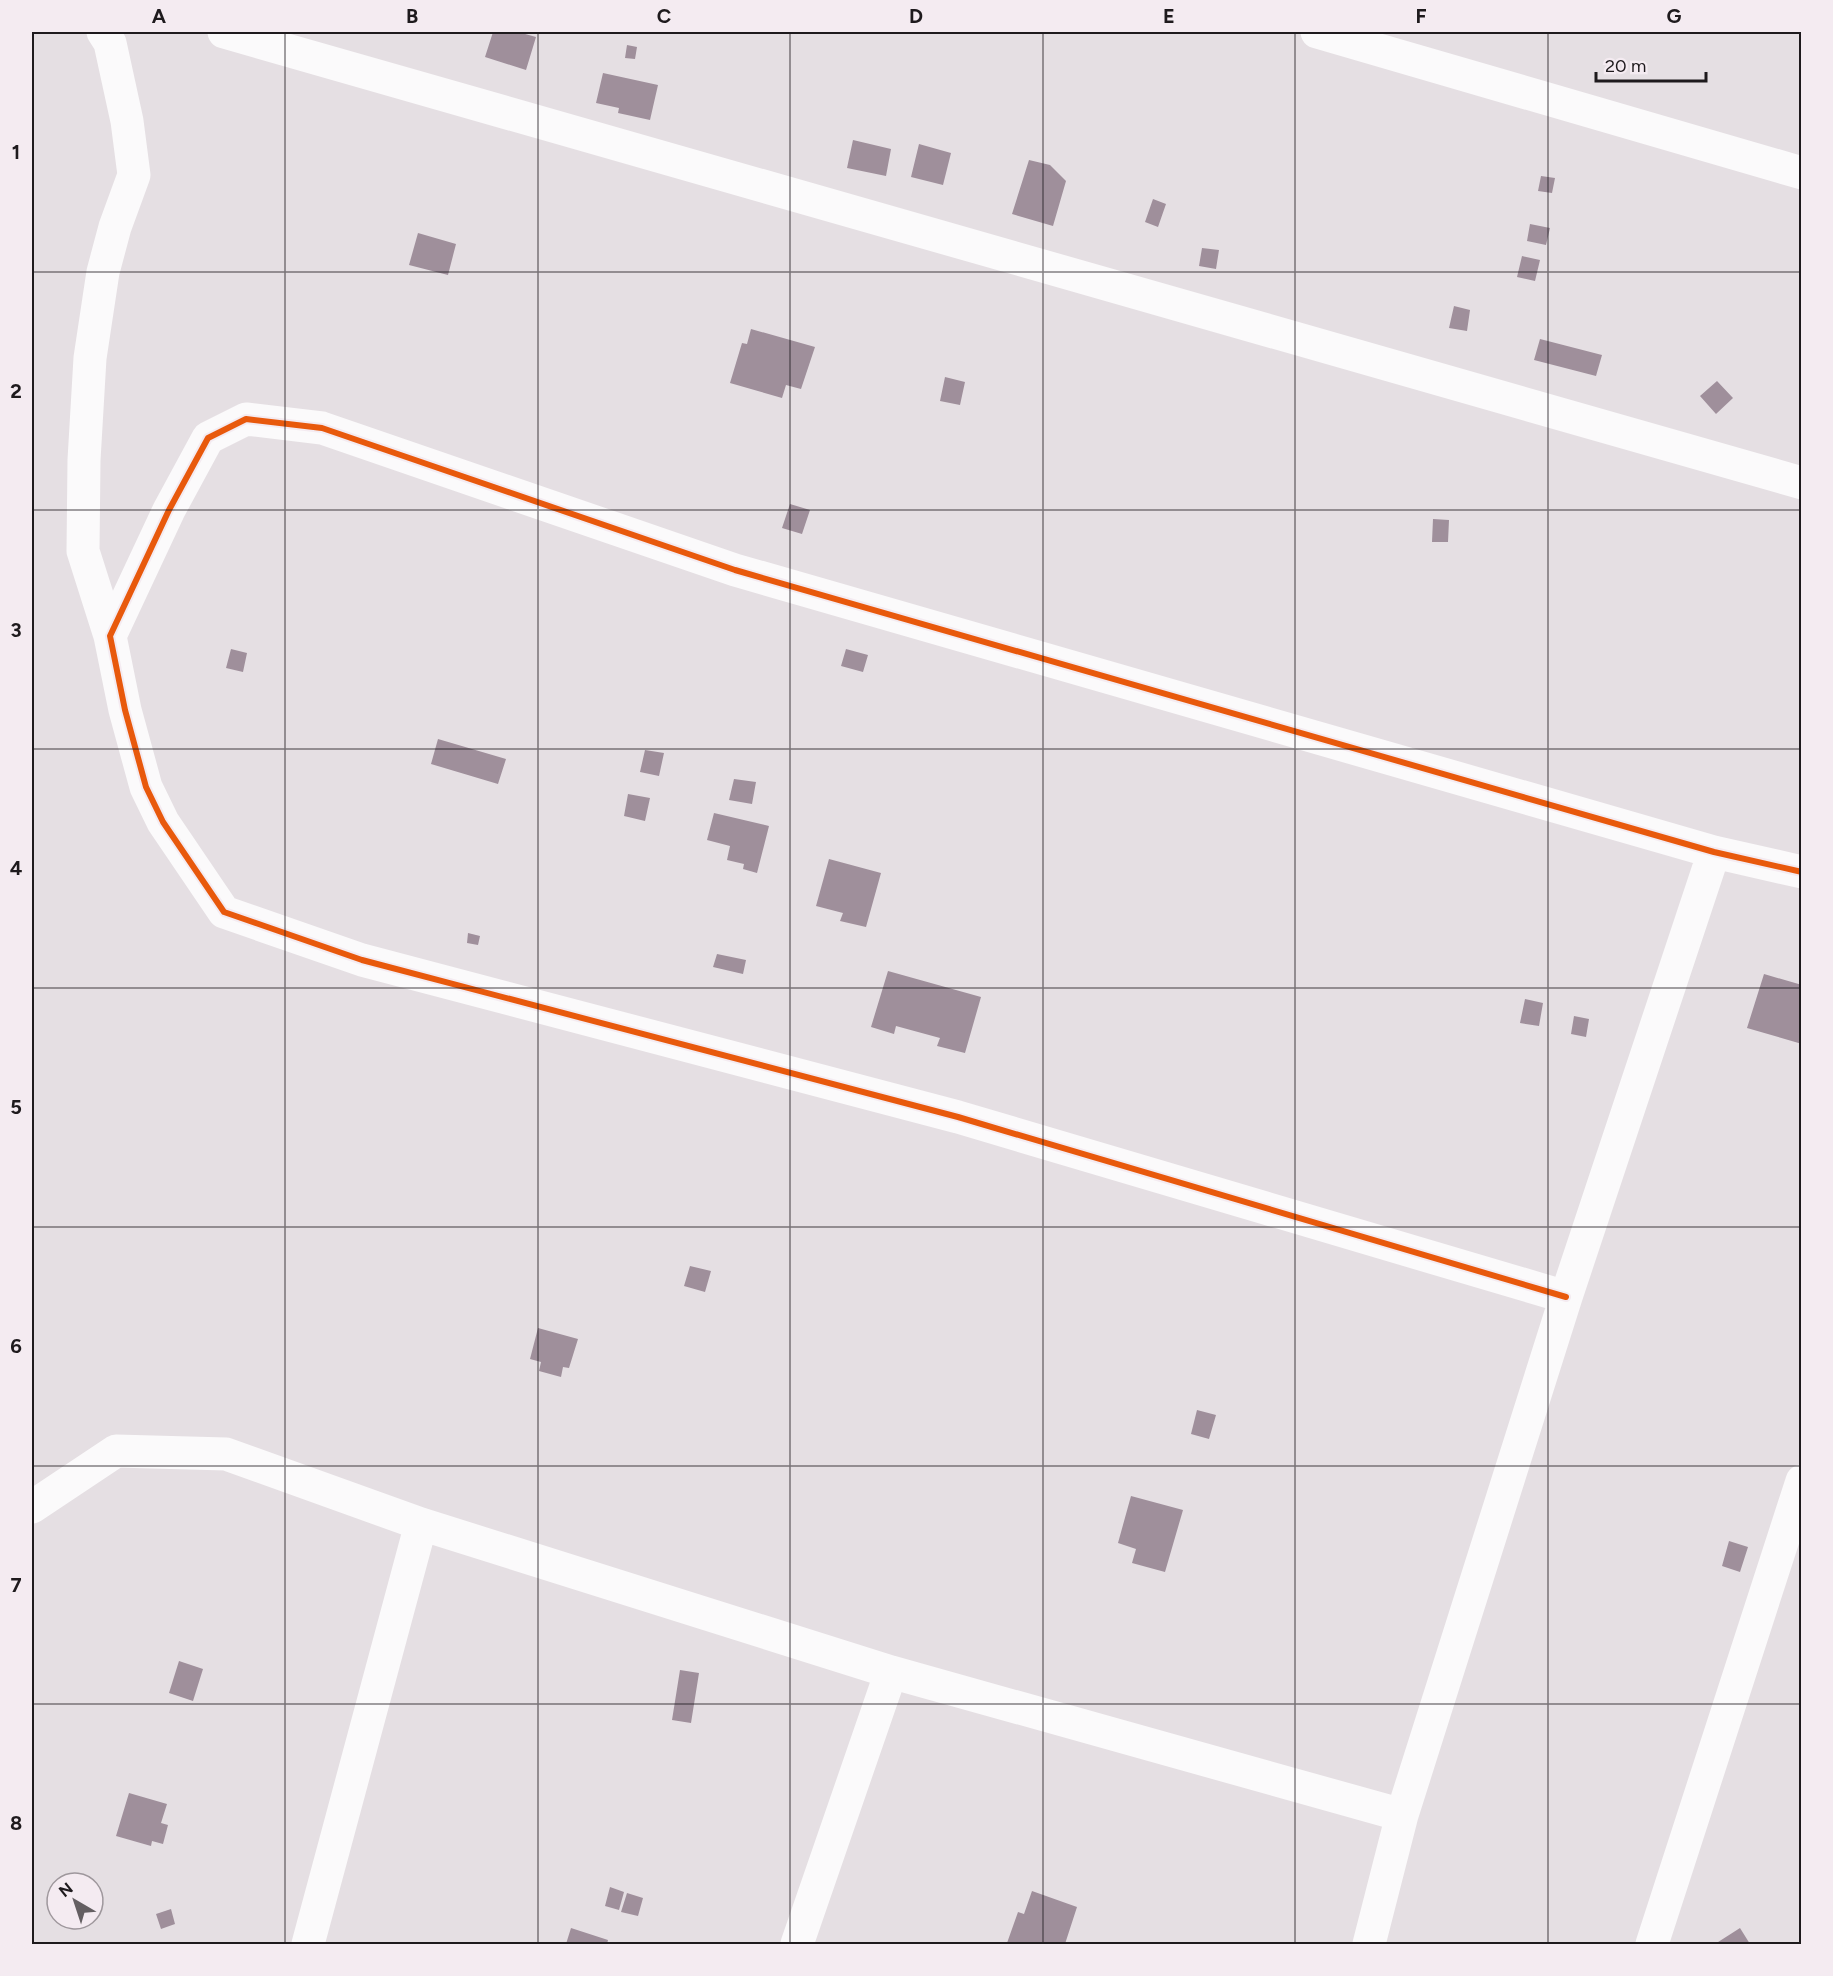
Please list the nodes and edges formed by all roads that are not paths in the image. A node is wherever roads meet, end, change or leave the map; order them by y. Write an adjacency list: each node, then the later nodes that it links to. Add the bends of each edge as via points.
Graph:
1 (103, 32): 6 (street, via 110,43 134,175 103,272 90,358 84,460 83,551)
2 (224, 32): 5 (street)
3 (1317, 32): 4 (street)
4 (1802, 173)
5 (1802, 483)
6 (110, 636): 7 (street, via 169,510 208,438 246,419 322,428 735,570); 9 (street, via 146,787 163,822 224,912 362,960 958,1117)
7 (1714, 852): 8 (street); 9 (street)
8 (1802, 872)
9 (1566, 1297): 14 (street)
10 (1802, 1481): 18 (street)
11 (32, 1507): 12 (street, via 116,1451 226,1454)
12 (421, 1524): 13 (street); 15 (street)
13 (891, 1672): 14 (street); 16 (street)
14 (1402, 1815): 17 (street)
15 (308, 1944)
16 (797, 1944)
17 (1369, 1944)
18 (1653, 1944)

